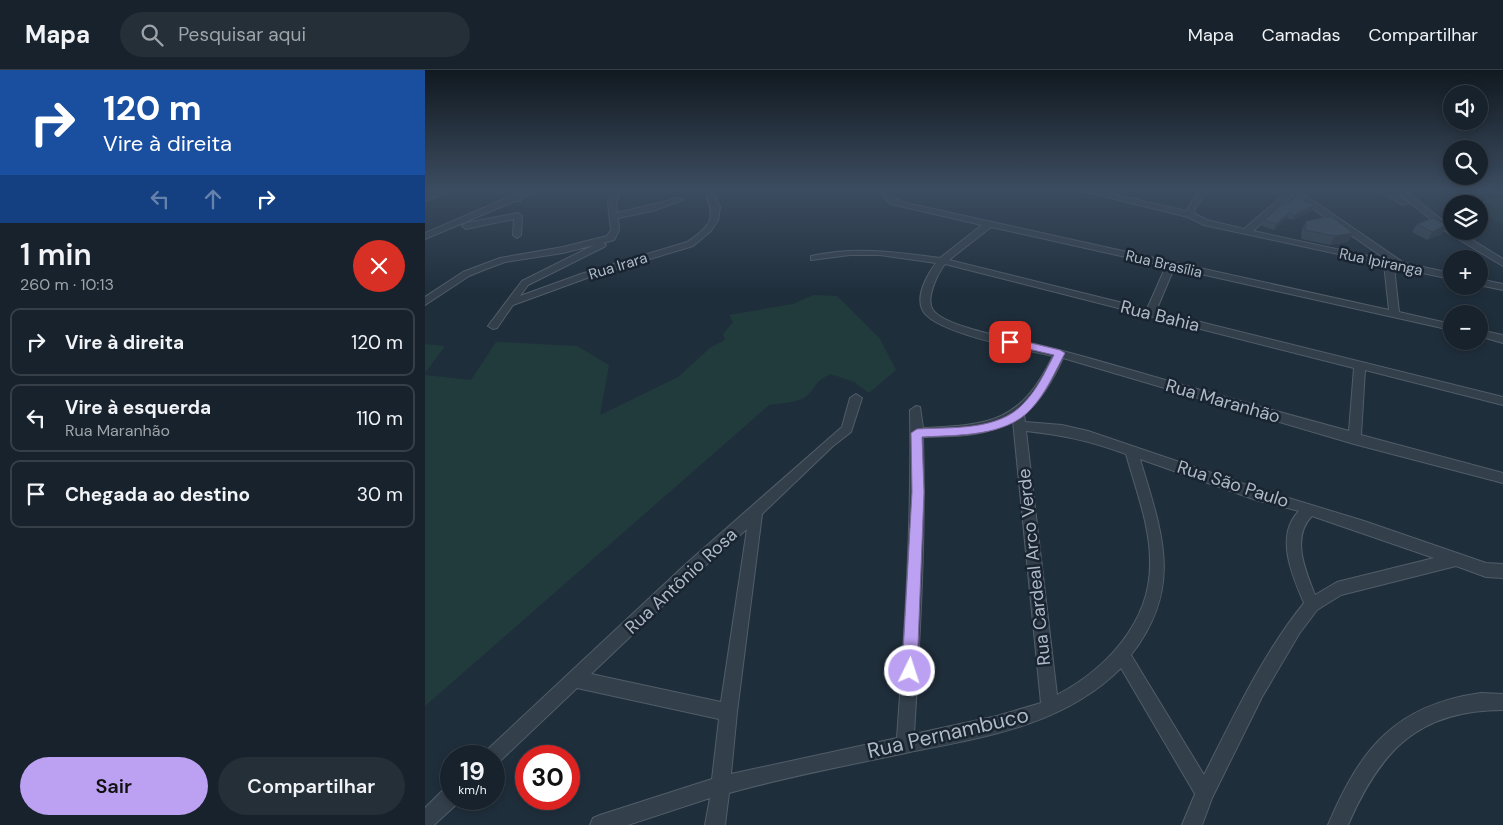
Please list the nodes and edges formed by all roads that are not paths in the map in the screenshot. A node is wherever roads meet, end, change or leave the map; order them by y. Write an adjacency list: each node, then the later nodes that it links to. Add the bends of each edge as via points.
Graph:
1 (456, 224): 12 (street)
2 (476, 224): 12 (street)
3 (518, 224): 15 (street)
4 (615, 224): 16 (street)
5 (712, 224): 27 (street, Rua Irara, via 704,236 690,244 584,276)
6 (985, 224): 11 (street, Rua Brasília)
7 (1213, 224): 13 (street, Rua Ipiranga)
8 (1255, 224): 13 (street)
9 (1342, 224): 22 (street)
10 (1442, 224): 19 (street)
11 (988, 225): 18 (street); 21 (street, Rua Brasília)
12 (437, 232): 14 (street)
13 (1246, 232): 20 (street, Rua Ipiranga)
14 (425, 236)
15 (517, 236)
16 (611, 238): 26 (street, via 503,260 465,274); 27 (street, via 593,251 525,283)
17 (814, 258): 18 (street, Rua Bahia, via 850,252 880,252)
18 (943, 261): 28 (street, Rua Bahia); 34 (street, Rua Maranhão, via 931,278 926,302 928,311 943,322 977,334)
19 (1503, 263)
20 (1389, 264): 22 (street, Rua Ipiranga); 29 (street)
21 (1171, 265): 28 (street); 29 (street, Rua Brasília)
22 (1404, 267): 23 (street, Rua Ipiranga)
23 (1443, 274)
24 (1488, 284): 25 (street)
25 (1503, 287)
26 (425, 302)
27 (511, 303): 31 (street)
28 (1150, 313): 35 (street, Rua Bahia)
29 (1394, 313): 30 (street, Rua Brasília)
30 (1443, 325)
31 (493, 326)
32 (1488, 335): 33 (street)
33 (1503, 339)
34 (1060, 353): 39 (street); 41 (street, Rua Maranhão)
35 (1360, 366): 37 (street, Rua Bahia); 41 (street)
36 (856, 398): 45 (street, Rua Antônio Rosa, via 847,429)
37 (1503, 401)
38 (916, 410): 40 (street)
39 (1019, 420): 40 (street, via 963,430); 42 (street, Rua São Paulo, via 1088,436); 52 (street, Rua Cardeal Arco Verde)
40 (917, 433): 55 (street, via 914,615)
41 (1354, 439): 43 (street, Rua Maranhão)
42 (1131, 451): 44 (street, Rua São Paulo); 49 (street, Rua Pernambuco, via 1156,545 1157,579 1148,613 1136,638)
43 (1503, 478)
44 (1310, 509): 46 (street, Rua São Paulo); 48 (street, via 1301,515 1294,548 1300,576)
45 (756, 512): 50 (street, Rua Antônio Rosa); 53 (street)
46 (1454, 560): 47 (street, Rua São Paulo, via 1486,570); 48 (street, via 1337,589)
47 (1503, 571)
48 (1312, 605): 57 (street, via 1293,629 1256,691)
49 (1122, 655): 52 (street, Rua Pernambuco, via 1094,682); 57 (street)
50 (576, 679): 53 (street); 54 (street, Rua Antônio Rosa)
51 (1503, 702): 63 (street, via 1481,700 1446,707 1409,725 1383,746 1360,779)
52 (1050, 708): 55 (street, Rua Pernambuco, via 986,728)
53 (727, 712): 56 (street)
54 (505, 745)
55 (905, 745): 56 (street, Rua Pernambuco)
56 (721, 785): 60 (street, Rua Pernambuco); 61 (street)
57 (1205, 793): 62 (street)
58 (440, 807): 59 (street)
59 (425, 821)
60 (600, 825)
61 (715, 825)
62 (1193, 825)
63 (1338, 825)

